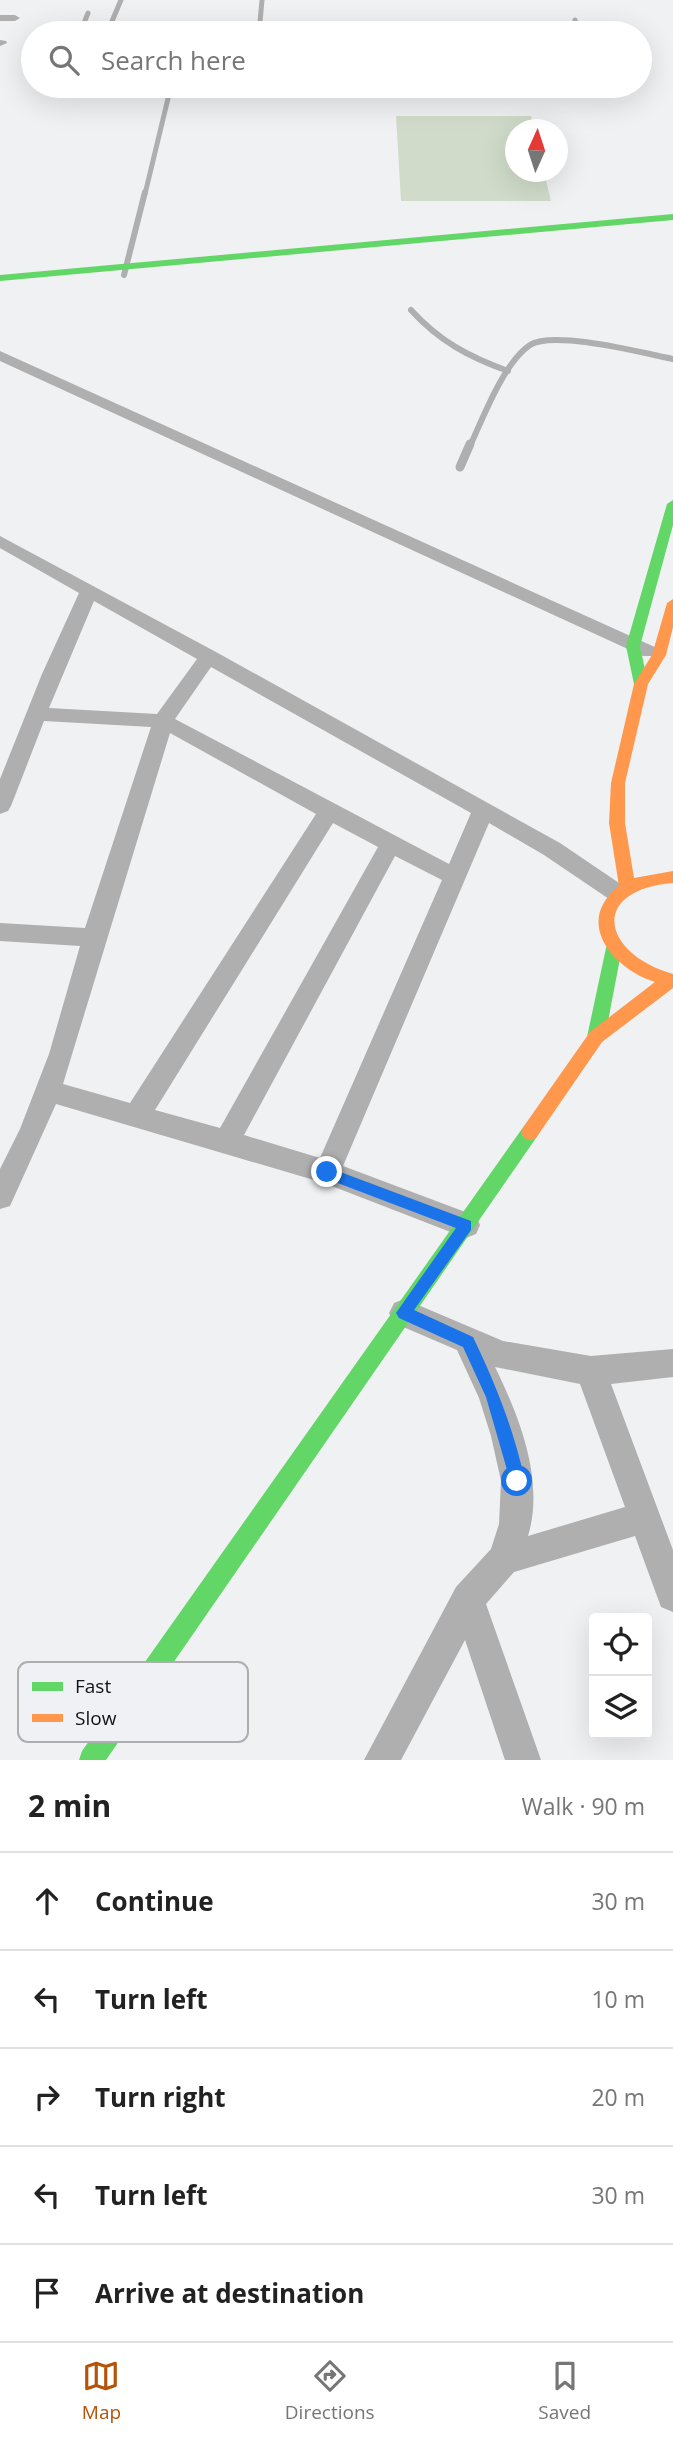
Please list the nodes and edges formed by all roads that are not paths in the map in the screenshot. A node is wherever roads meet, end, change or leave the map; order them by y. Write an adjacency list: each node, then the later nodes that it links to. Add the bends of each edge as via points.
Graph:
1 (121, 0): 7 (lane)
2 (262, 0): 8 (lane)
3 (88, 13): 6 (lane)
4 (0, 18): 5 (street)
5 (15, 18)
6 (85, 21)
7 (112, 21)
8 (260, 21)
9 (167, 98): 12 (lane)
10 (673, 217): 12 (main road)
11 (673, 228): 12 (main road)
12 (125, 272): 13 (main road); 14 (main road)
13 (0, 278)
14 (0, 286)
15 (411, 310): 18 (lane, via 443,344)
16 (0, 355): 24 (street)
17 (673, 359): 18 (lane, via 545,341 524,348)
18 (508, 370): 19 (lane)
19 (460, 467)
20 (673, 504): 24 (main road)
21 (3, 550): 22 (street)
22 (89, 592): 26 (street); 28 (street)
23 (673, 603): 25 (main road)
24 (633, 646): 25 (street); 27 (main road)
25 (659, 655): 27 (main road)
26 (209, 656): 29 (street); 31 (street)
27 (641, 684): 36 (main road, via 618,783)
28 (36, 714): 29 (street); 30 (street)
29 (163, 721): 32 (street); 38 (street)
30 (0, 806)
31 (483, 811): 34 (street); 36 (street)
32 (329, 812): 33 (street); 43 (street)
33 (390, 845): 34 (street); 44 (street)
34 (455, 877): 45 (street)
35 (673, 877): 36 (main road, via 656,877)
36 (622, 890): 39 (main road, via 605,913)
37 (0, 932): 38 (street)
38 (94, 938): 42 (street)
39 (614, 948): 40 (main road, via 635,968); 41 (main road)
40 (671, 981): 41 (main road)
41 (596, 1037): 47 (main road)
42 (48, 1091): 43 (street); 46 (street)
43 (137, 1115): 44 (street)
44 (227, 1140): 45 (street)
45 (327, 1172): 47 (street)
46 (0, 1197)
47 (466, 1225): 48 (main road)
48 (404, 1313): 49 (street); 56 (main road)
49 (468, 1342): 51 (street, via 502,1355); 53 (street, via 493,1395 517,1481 516,1524)
50 (673, 1363): 51 (street)
51 (591, 1371): 52 (street)
52 (645, 1517): 53 (street); 54 (street)
53 (504, 1559): 55 (street)
54 (673, 1595)
55 (468, 1599): 59 (street); 60 (street)
56 (160, 1662)
57 (104, 1742): 58 (main road)
58 (91, 1760)
59 (382, 1760)
60 (523, 1760)

